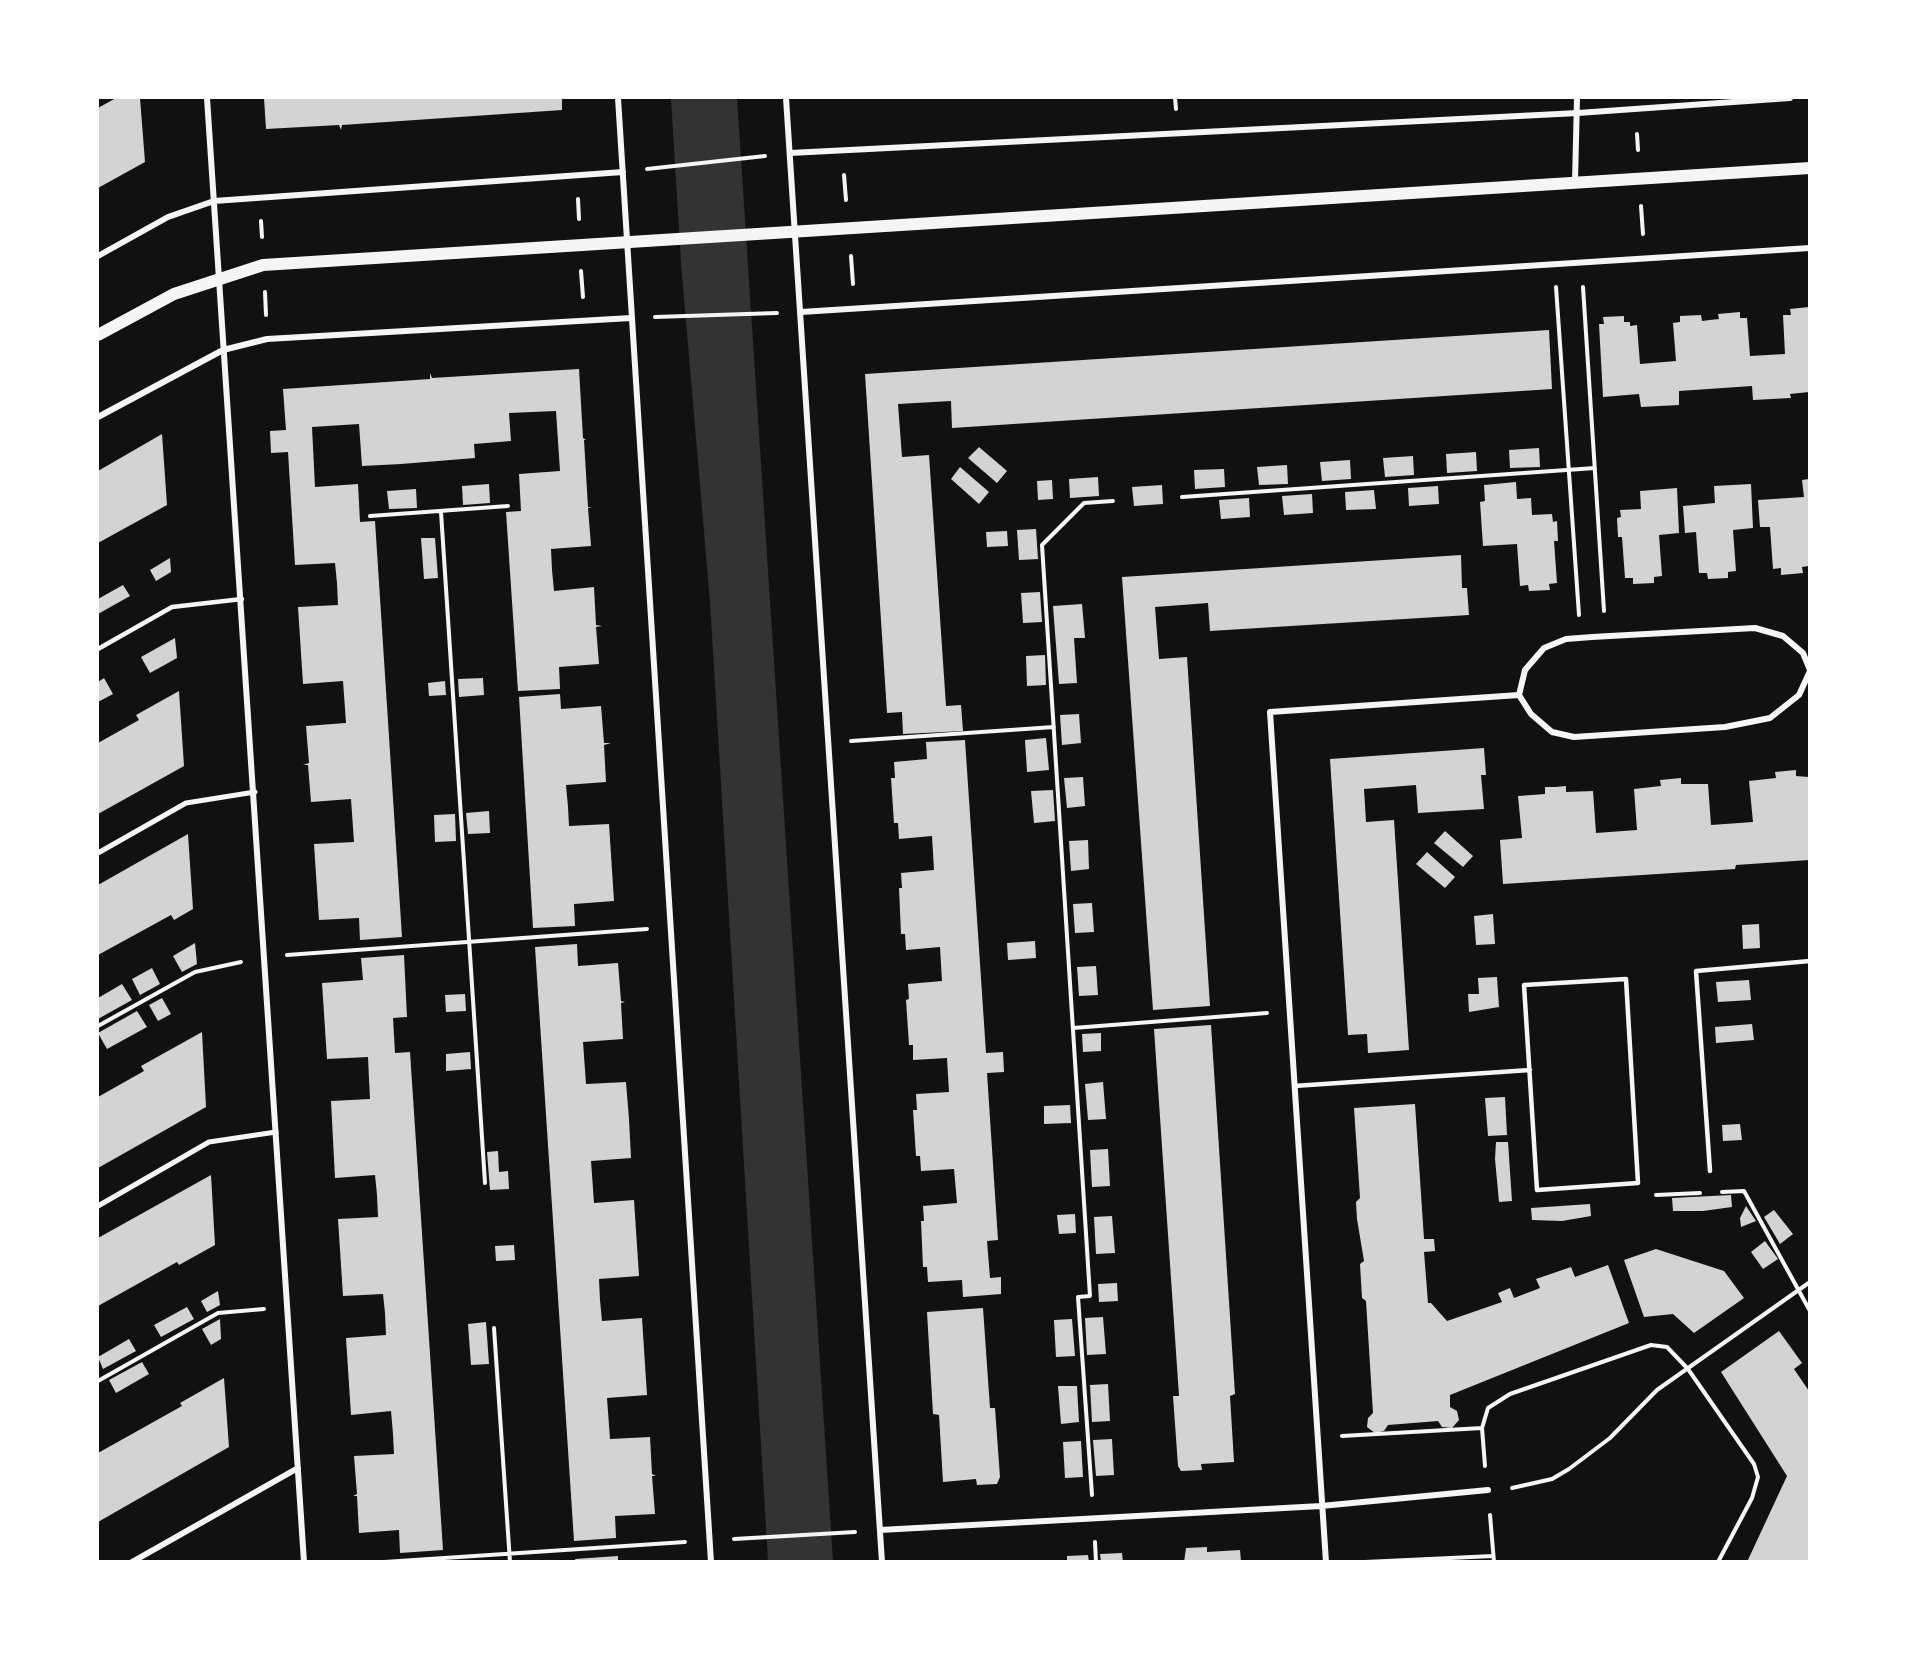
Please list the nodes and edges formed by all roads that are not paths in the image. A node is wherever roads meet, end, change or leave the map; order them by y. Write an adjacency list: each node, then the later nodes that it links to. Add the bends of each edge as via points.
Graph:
1 (207, 98): 11 (street)
2 (618, 98): 9 (street)
3 (786, 98): 7 (street)
4 (1577, 98): 6 (street)
5 (1790, 98): 6 (street)
6 (1578, 113): 7 (street); 10 (street)
7 (790, 153): 12 (street)
8 (1809, 168): 10 (main road)
9 (623, 172): 11 (street); 13 (street)
10 (1575, 182): 12 (main road)
11 (214, 201): 15 (street, via 168,217); 16 (street)
12 (796, 230): 13 (main road); 17 (street)
13 (628, 241): 16 (main road, via 263,265); 18 (street)
14 (1809, 248): 17 (street)
15 (98, 256)
16 (217, 278): 19 (main road, via 174,294); 20 (street)
17 (801, 312): 37 (street)
18 (631, 318): 20 (street, via 267,339); 40 (street)
19 (98, 335)
20 (223, 350): 21 (street); 22 (street)
21 (98, 417)
22 (242, 599): 23 (lane, via 172,607); 26 (street)
23 (98, 649)
24 (1809, 670): 25 (street, via 1799,695 1770,718 1725,727 1574,737 1552,732 1531,714); 25 (street, via 1803,653 1783,636 1755,628 1566,639 1544,648 1525,670)
25 (1519, 695): 30 (street, via 1270,712)
26 (255, 792): 27 (street, via 186,803); 31 (street)
27 (98, 853)
28 (1809, 961): 32 (lane, via 1696,970)
29 (1530, 1070): 29 (lane, via 1524,985 1626,979 1638,1183 1537,1190); 30 (lane)
30 (1294, 1086): 36 (street)
31 (276, 1132): 33 (street, via 209,1142); 34 (street)
32 (1710, 1172)
33 (98, 1206)
34 (298, 1468): 38 (street); 39 (street)
35 (1488, 1491): 36 (street)
36 (1321, 1506): 37 (street); 42 (street)
37 (880, 1530): 41 (street)
38 (132, 1562)
39 (304, 1562)
40 (711, 1562)
41 (882, 1562)
42 (1326, 1562)

